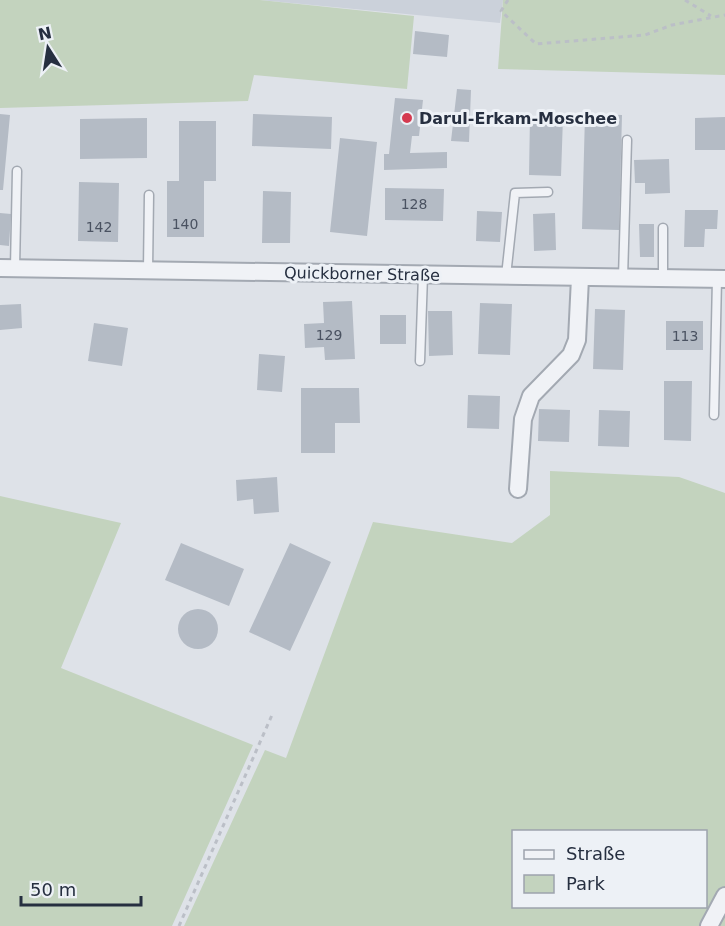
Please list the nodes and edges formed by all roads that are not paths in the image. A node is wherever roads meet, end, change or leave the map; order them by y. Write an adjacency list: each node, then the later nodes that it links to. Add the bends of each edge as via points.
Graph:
1 (627, 140): 11 (lane)
2 (17, 171): 6 (lane)
3 (548, 192): 9 (lane, via 515,193)
4 (148, 195): 7 (lane)
5 (663, 228): 12 (lane)
6 (7, 268): 7 (street, Quickborner Straße)
7 (148, 270): 8 (street, Quickborner Straße)
8 (423, 275): 9 (street, Quickborner Straße); 14 (lane)
9 (506, 276): 10 (street, Quickborner Straße)
10 (580, 278): 11 (street, Quickborner Straße); 16 (street, via 577,340 571,355 531,396 523,419)
11 (623, 278): 12 (street, Quickborner Straße)
12 (663, 278): 13 (street, Quickborner Straße)
13 (721, 279): 15 (lane)
14 (420, 361)
15 (714, 415)
16 (518, 489)
17 (725, 896): 18 (street)
18 (709, 926)

